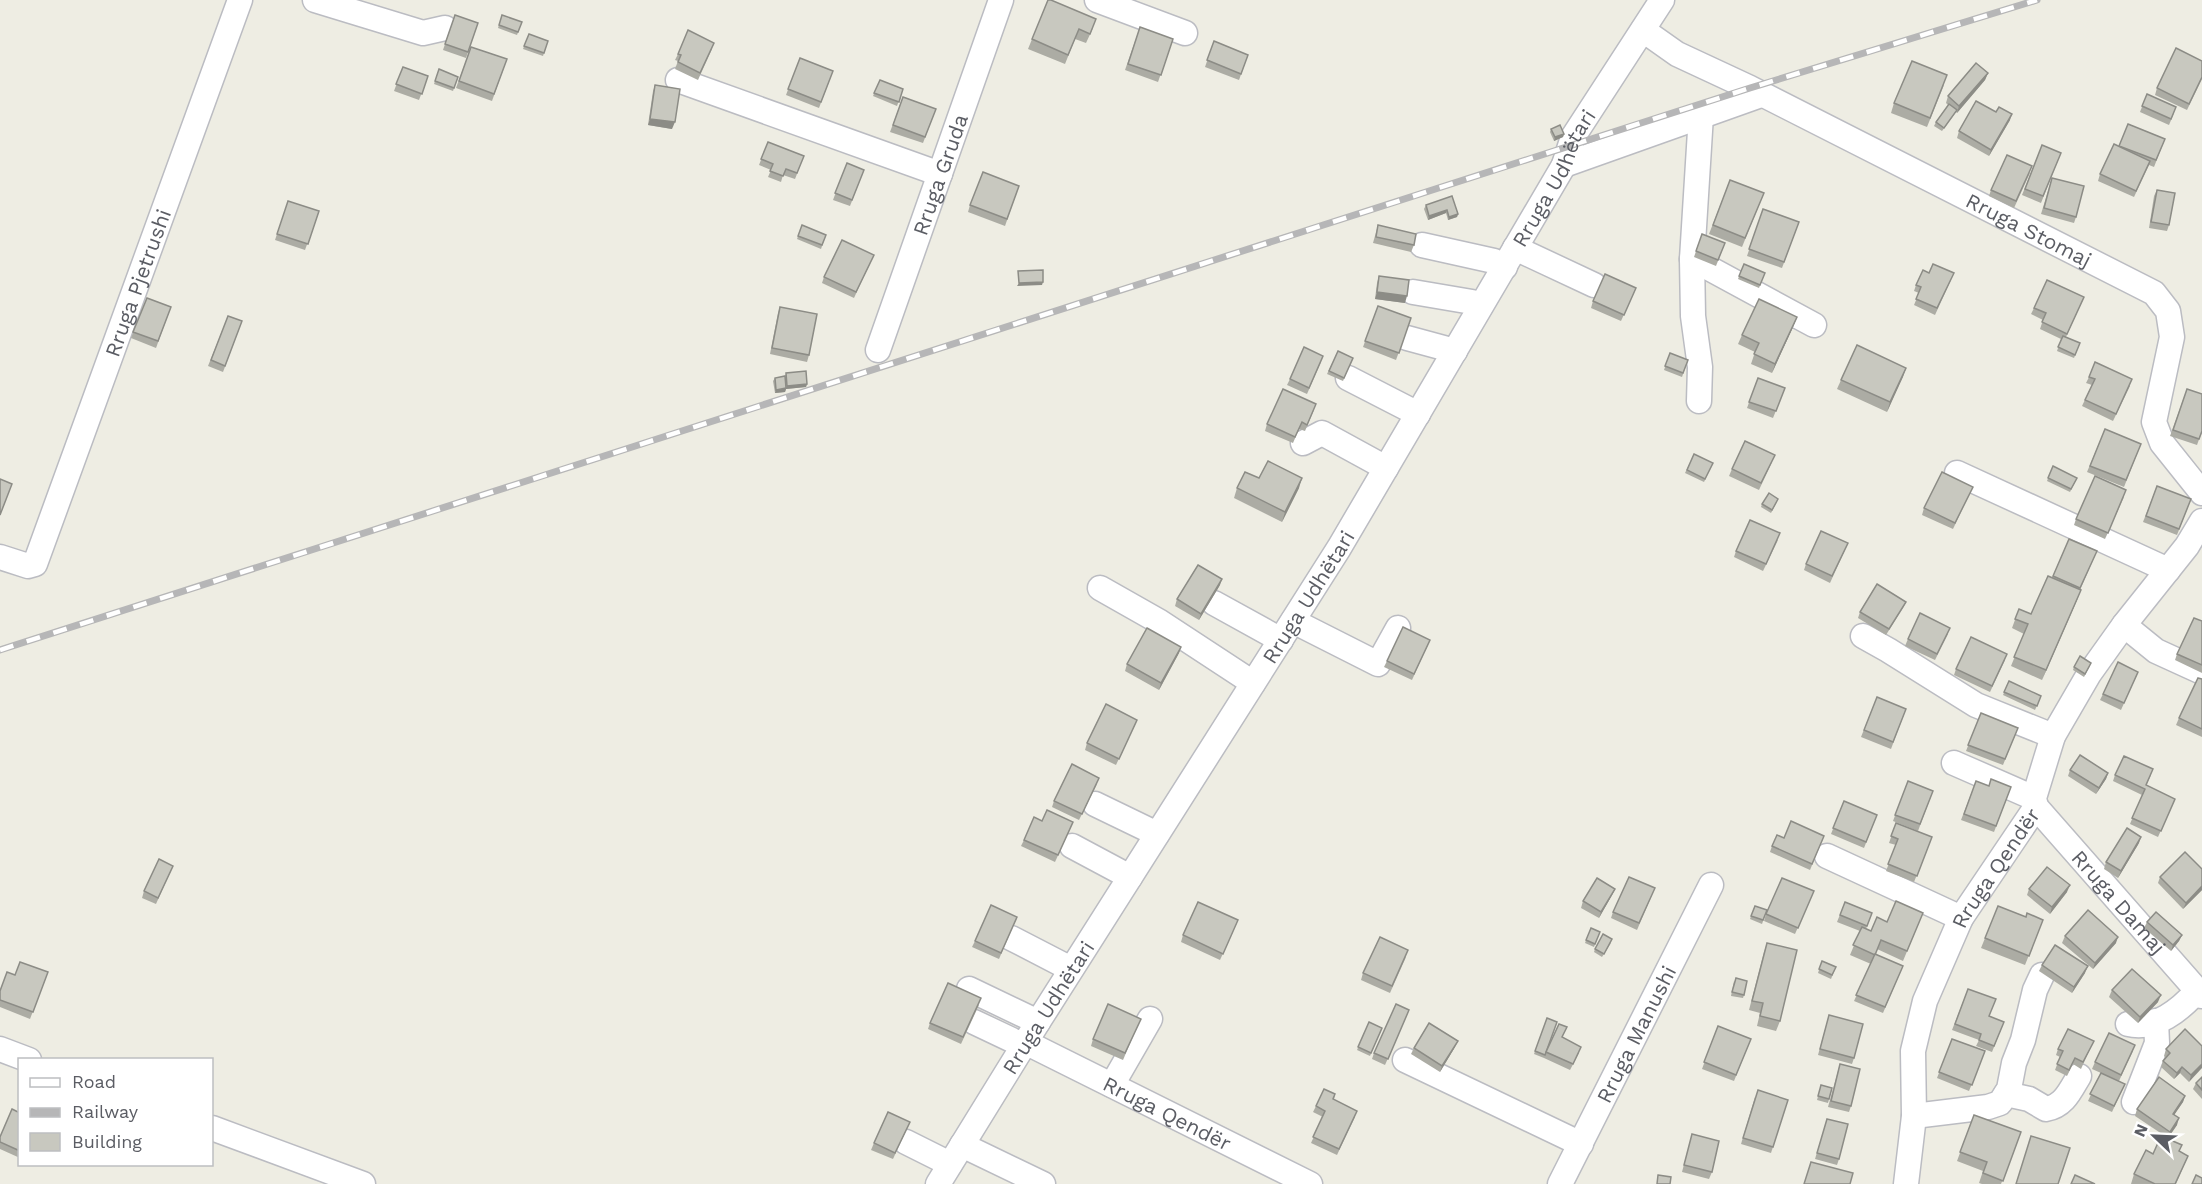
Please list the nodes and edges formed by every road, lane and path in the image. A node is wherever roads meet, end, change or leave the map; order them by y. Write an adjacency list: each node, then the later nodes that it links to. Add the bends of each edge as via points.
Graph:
1 (240, 0): 33 (street, Rruga Pjetrushi, via 35,564 28,566)
2 (315, 0): 6 (street, via 423,33)
3 (1001, 0): 13 (street, Rruga Gruda)
4 (1097, 0): 8 (street)
5 (1662, 0): 7 (street, Rruga Udhëtari)
6 (445, 28)
7 (1643, 30): 10 (street, Rruga Stomaj, via 1677,54); 12 (street, Rruga Udhëtari, via 1573,137)
8 (1185, 33)
9 (678, 80): 13 (street)
10 (1761, 94): 11 (street); 30 (street, Rruga Stomaj, via 2154,293 2168,311 2172,337 2154,422 2162,443)
11 (1701, 115): 12 (street); 16 (street)
12 (1564, 165): 15 (street, Rruga Udhëtari)
13 (940, 174): 22 (street, Rruga Gruda)
14 (1422, 245): 15 (street, via 1494,261)
15 (1510, 258): 17 (street); 19 (street, Rruga Udhëtari)
16 (1692, 259): 20 (street); 25 (street)
17 (1594, 285)
18 (1413, 292): 19 (street, via 1472,302)
19 (1480, 307): 23 (street, Rruga Udhëtari)
20 (1814, 325)
21 (1407, 338): 23 (street)
22 (879, 350)
23 (1455, 351): 26 (street, Rruga Udhëtari)
24 (1348, 378): 26 (street)
25 (1699, 401)
26 (1418, 414): 28 (street, Rruga Udhëtari)
27 (1303, 443): 28 (street, via 1322,433)
28 (1386, 468): 39 (street, Rruga Udhëtari)
29 (1957, 473): 34 (street)
30 (2202, 493)
31 (2202, 521): 32 (street, Rruga Qendër)
32 (2194, 548): 34 (street, Rruga Qendër)
33 (0, 557)
34 (2168, 570): 37 (street, Rruga Qendër)
35 (1100, 588): 42 (street)
36 (1214, 603): 39 (street)
37 (2124, 625): 41 (street, via 2156,651); 43 (street, Rruga Qendër, via 2089,674)
38 (1398, 628): 39 (street, via 1378,664)
39 (1287, 630): 42 (street, Rruga Udhëtari)
40 (1863, 636): 43 (street, via 1976,705)
41 (2202, 672)
42 (1253, 683): 47 (street, Rruga Udhëtari)
43 (2053, 736): 45 (street, Rruga Qendër)
44 (1954, 763): 45 (street)
45 (2035, 802): 52 (street, Rruga Qendër); 56 (street, Rruga Damaj)
46 (1095, 804): 47 (street)
47 (1157, 834): 50 (street, Rruga Udhëtari)
48 (1072, 846): 50 (street)
49 (1827, 856): 52 (street)
50 (1130, 877): 54 (street, Rruga Udhëtari)
51 (1711, 885): 72 (street, Rruga Manushi)
52 (1961, 918): 69 (street, Rruga Qendër, via 1925,1001 1913,1051)
53 (1011, 938): 54 (street)
54 (1071, 969): 59 (street, Rruga Udhëtari)
55 (2042, 975): 67 (street)
56 (2200, 994): 58 (street, via 2165,1019)
57 (1150, 1019): 66 (street)
58 (2156, 1021): 60 (street); 68 (street, via 2157,1043)
59 (1038, 1022): 61 (street, Rruga Udhëtari); 61 (street, Rruga Qendër, via 973,1014)
60 (2128, 1024)
61 (1024, 1044): 66 (street, Rruga Qendër); 73 (street, Rruga Udhëtari)
62 (0, 1049): 63 (street)
63 (26, 1058)
64 (1405, 1060): 72 (street)
65 (2079, 1076): 67 (street, via 2058,1107 2046,1109 2029,1099)
66 (1112, 1085): 77 (street, Rruga Qendër)
67 (2006, 1094): 69 (street, via 2000,1103 1988,1107)
68 (2134, 1102)
69 (1914, 1116): 74 (street, Rruga Qendër)
70 (213, 1128): 75 (street)
71 (906, 1142): 73 (street)
72 (1581, 1144): 78 (street, Rruga Manushi)
73 (950, 1164): 76 (street)
74 (1913, 1182)
75 (363, 1184)
76 (1043, 1184)
77 (1310, 1184)
78 (1560, 1184)

